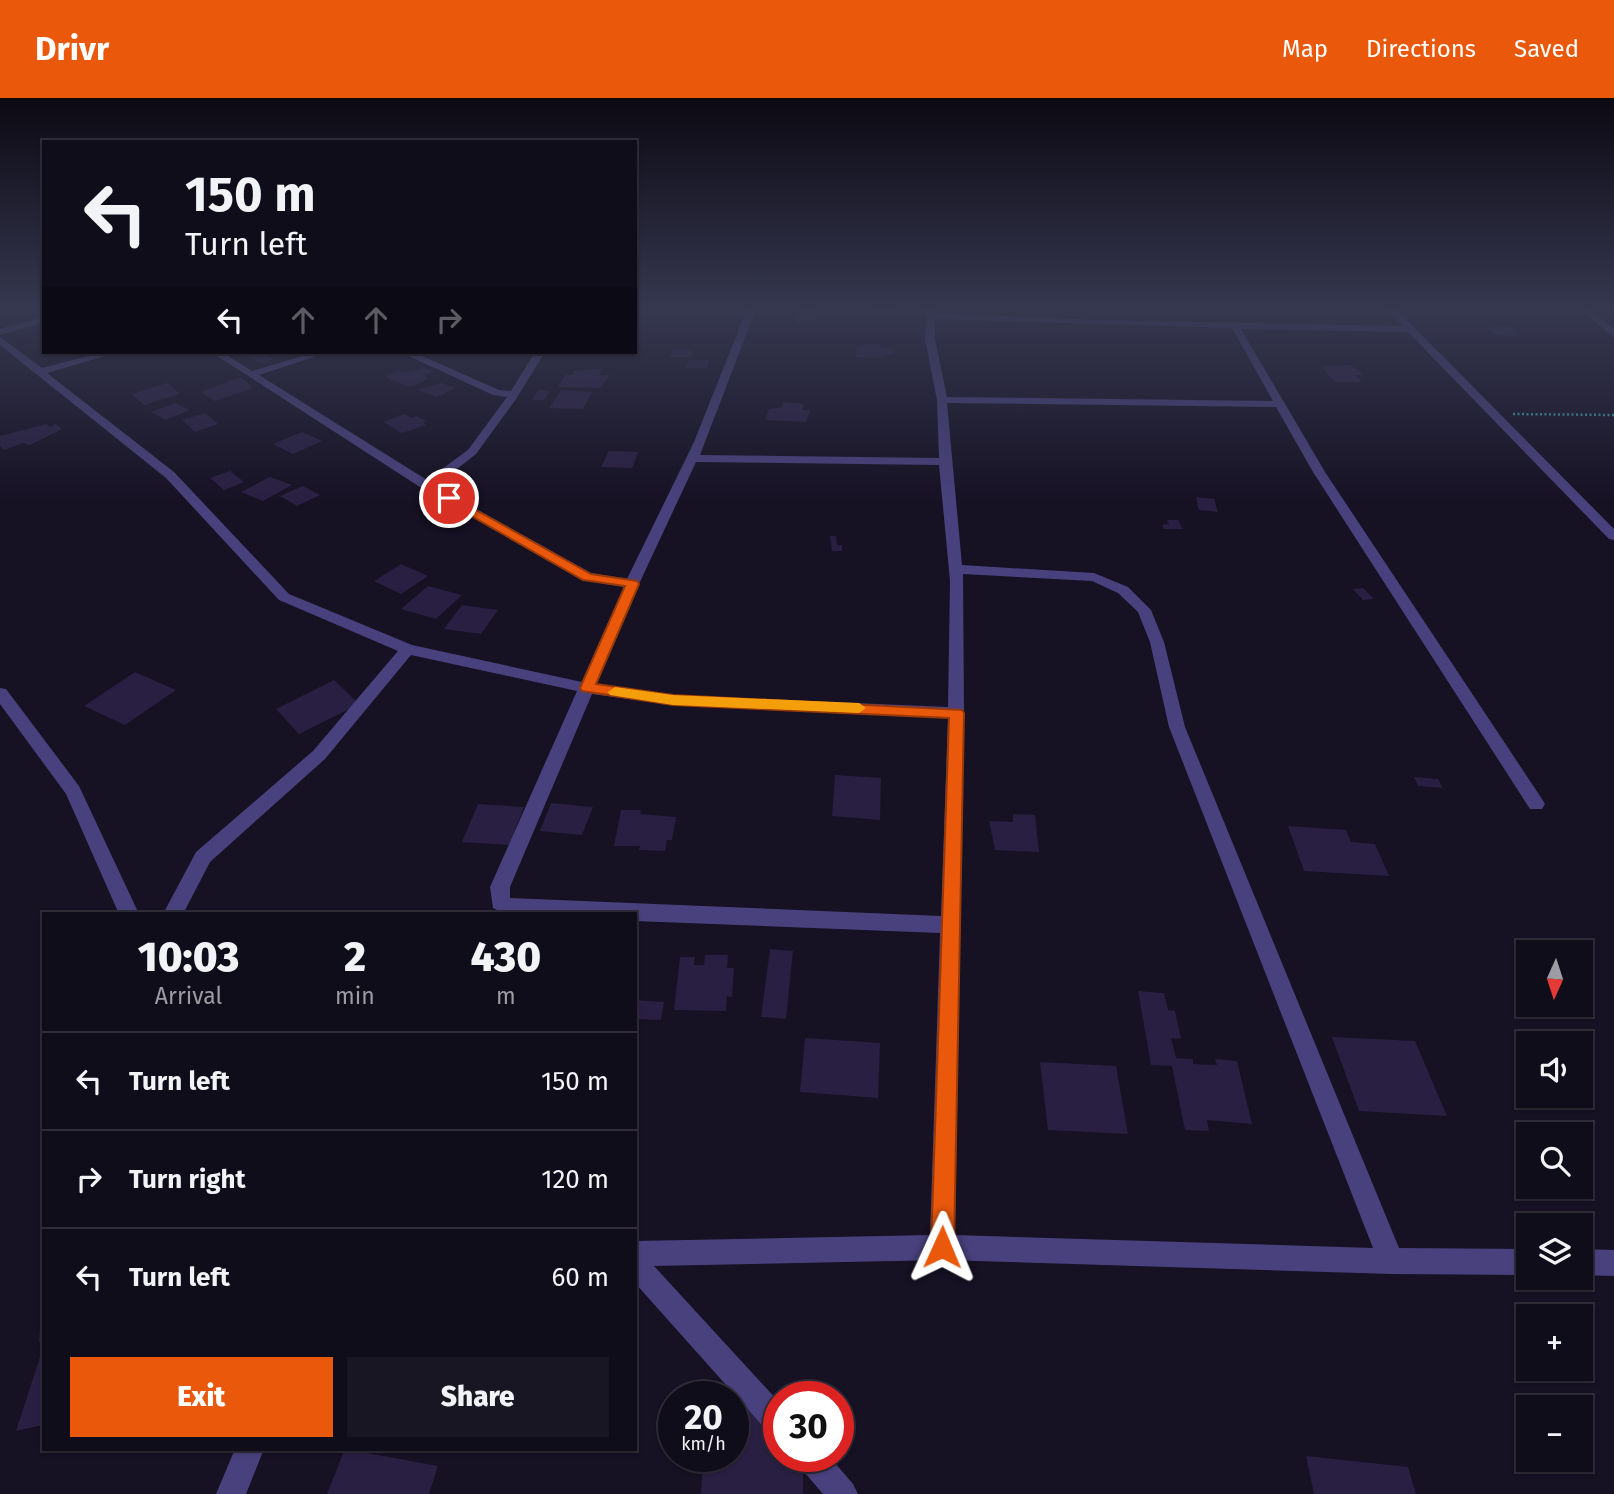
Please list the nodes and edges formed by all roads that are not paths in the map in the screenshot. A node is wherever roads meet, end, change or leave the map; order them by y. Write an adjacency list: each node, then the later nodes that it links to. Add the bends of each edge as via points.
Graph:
1 (45, 374): 18 (street, via 170,475 284,597)
2 (253, 374): 14 (street)
3 (455, 374): 9 (street, via 497,393)
4 (525, 374): 9 (street)
5 (727, 374): 12 (street)
6 (937, 374): 10 (street)
7 (1263, 374): 11 (street)
8 (1454, 374): 15 (street)
9 (512, 394): 14 (street, via 472,452)
10 (942, 400): 11 (street); 13 (street)
11 (1280, 404): 22 (street, via 1319,472)
12 (691, 458): 13 (street); 17 (street)
13 (944, 462): 16 (street)
14 (427, 486): 17 (street, via 587,577)
15 (1614, 536)
16 (955, 569): 21 (street); 30 (street, via 1094,577 1123,590 1144,610 1157,642 1177,727)
17 (632, 584): 19 (street)
18 (408, 649): 19 (street); 24 (street, via 320,755 203,857)
19 (587, 688): 21 (street, via 673,700); 25 (street, via 500,887 500,902 512,908)
20 (0, 693): 23 (street, via 73,791)
21 (956, 713): 27 (street)
22 (1536, 804)
23 (128, 912)
24 (174, 912)
25 (615, 912)
26 (637, 913): 27 (street)
27 (949, 925): 28 (street)
28 (942, 1247): 29 (street); 30 (street)
29 (637, 1254)
30 (1391, 1261): 31 (street)
31 (1516, 1262)
32 (1593, 1262): 33 (street)
33 (1614, 1263)
34 (637, 1266): 35 (street)
35 (763, 1405)
36 (249, 1451): 38 (street)
37 (823, 1472): 39 (street)
38 (231, 1494)
39 (843, 1494)

